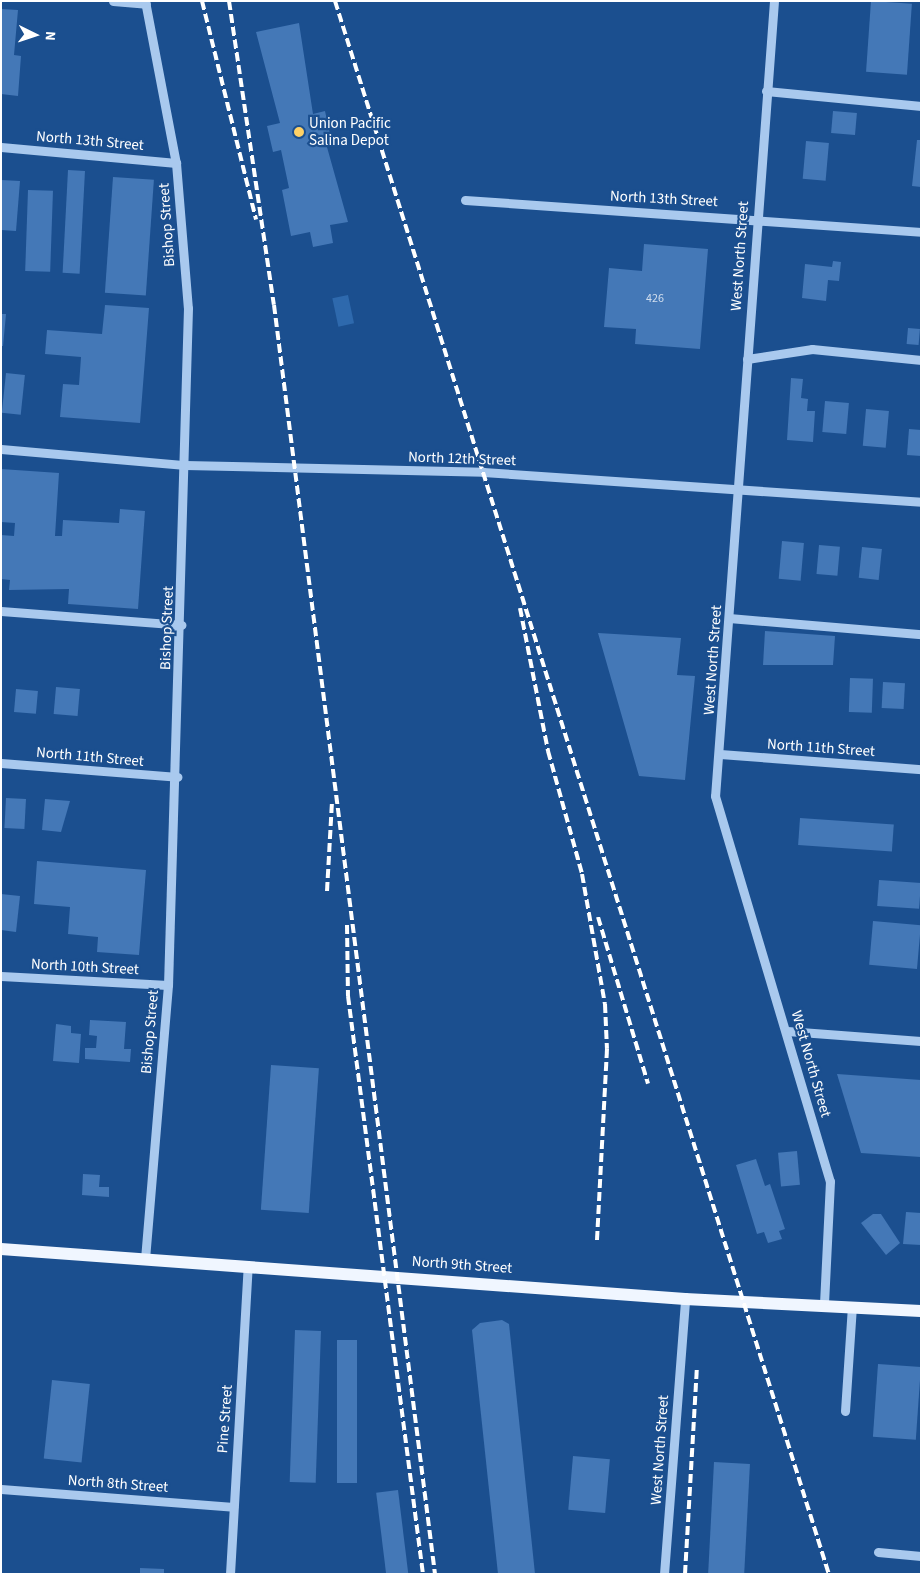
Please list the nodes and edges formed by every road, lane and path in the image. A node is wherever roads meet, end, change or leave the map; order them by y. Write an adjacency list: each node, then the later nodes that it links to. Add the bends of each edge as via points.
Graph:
1 (113, 1): 3 (street)
2 (774, 1): 4 (street, West North Street)
3 (145, 2): 7 (street, Bishop Street)
4 (766, 91): 5 (street); 9 (street, West North Street)
5 (921, 106)
6 (1, 147): 7 (street, North 13th Street)
7 (176, 163): 14 (street, Bishop Street, via 188,308)
8 (465, 200): 9 (street, North 13th Street)
9 (756, 218): 10 (street, North 13th Street); 11 (street, West North Street)
10 (921, 232)
11 (747, 359): 12 (street, via 812,349); 15 (street, West North Street)
12 (921, 360)
13 (1, 449): 14 (street, North 12th Street)
14 (185, 465): 15 (street, North 12th Street, via 483,472); 19 (street, Bishop Street)
15 (738, 491): 16 (street, North 12th Street); 18 (street, West North Street)
16 (921, 502)
17 (1, 611): 19 (street)
18 (730, 618): 20 (street); 21 (street, West North Street)
19 (181, 625): 24 (street, Bishop Street)
20 (921, 634)
21 (720, 754): 23 (street, North 11th Street); 27 (street, West North Street, via 715,796)
22 (1, 763): 24 (street, North 11th Street)
23 (921, 769)
24 (177, 778): 26 (street, Bishop Street)
25 (1, 976): 26 (street, North 10th Street)
26 (168, 985): 30 (street, Bishop Street)
27 (787, 1032): 28 (street); 33 (street, West North Street, via 830,1181)
28 (921, 1040)
29 (1, 1249): 30 (main road, North 9th Street)
30 (145, 1259): 31 (main road, North 9th Street)
31 (248, 1266): 32 (main road, North 9th Street); 38 (street, Pine Street)
32 (685, 1299): 33 (main road, North 9th Street); 42 (street, West North Street)
33 (824, 1304): 34 (main road, North 9th Street)
34 (852, 1306): 35 (main road, North 9th Street); 36 (street)
35 (921, 1312)
36 (845, 1411)
37 (1, 1489): 38 (street, North 8th Street)
38 (233, 1507): 41 (street, Pine Street)
39 (878, 1552): 40 (street)
40 (921, 1556)
41 (230, 1574)
42 (664, 1574)

